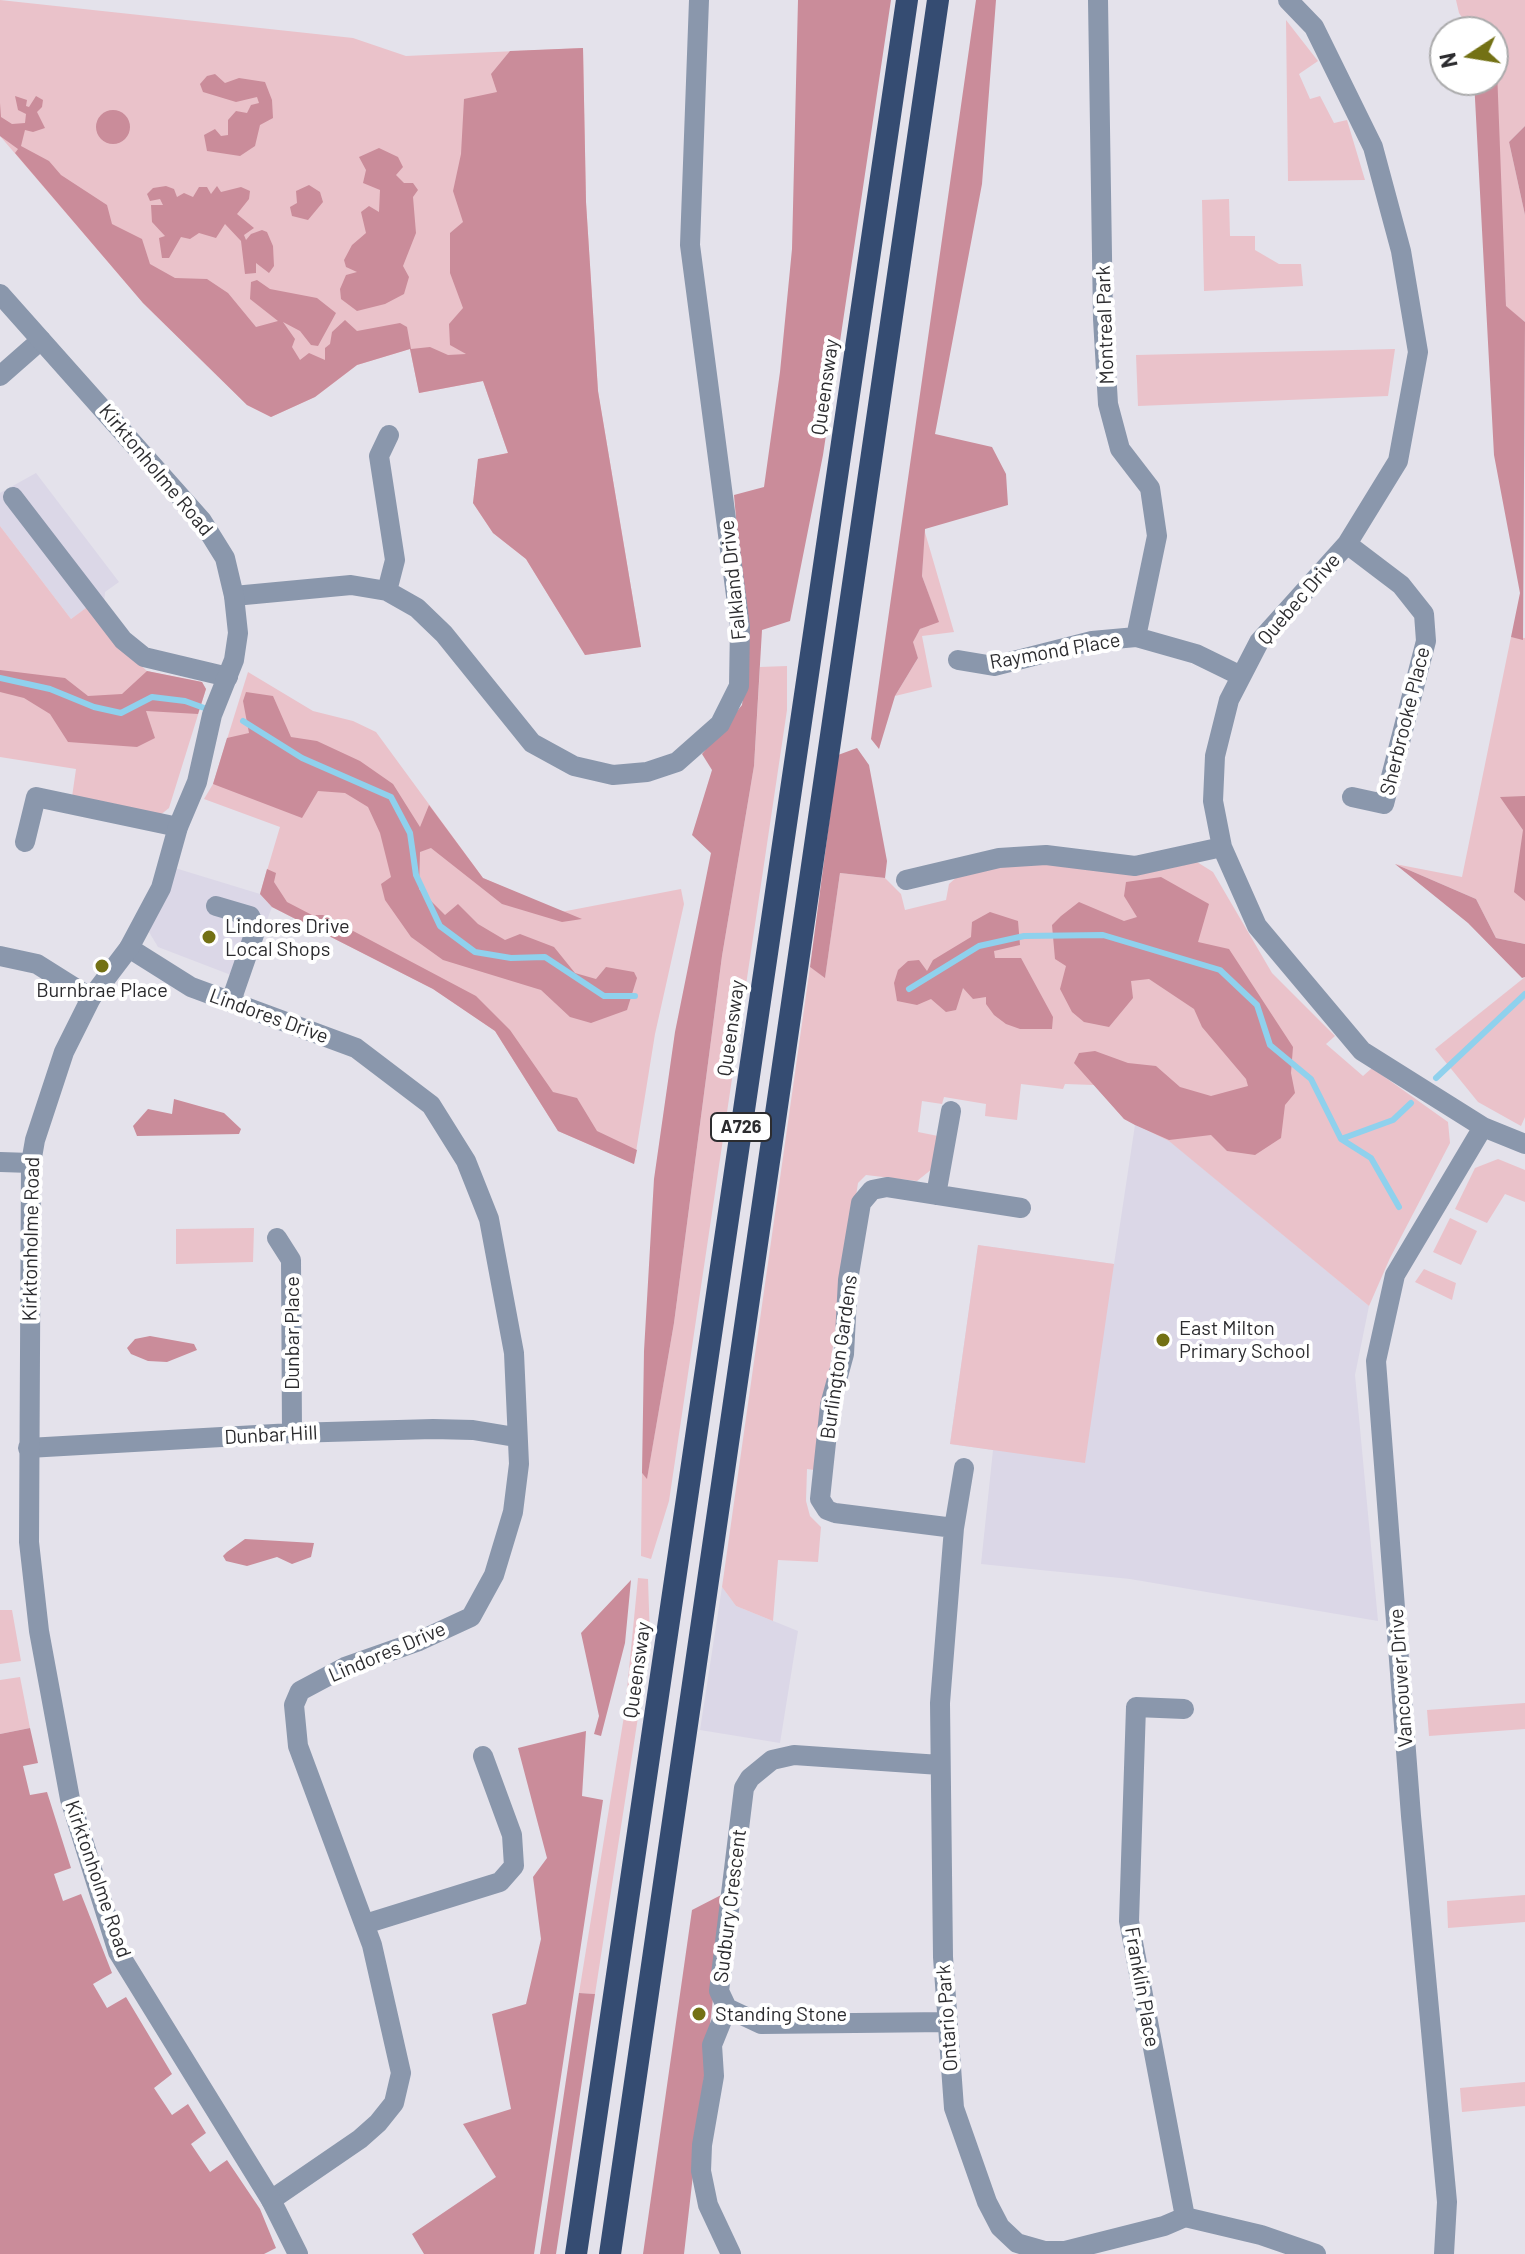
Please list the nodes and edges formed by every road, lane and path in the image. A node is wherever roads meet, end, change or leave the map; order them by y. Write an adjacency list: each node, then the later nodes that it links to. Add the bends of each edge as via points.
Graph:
1 (699, 0): 12 (street, Falkland Drive, via 690,245 740,626 739,686 720,724 677,762 647,772 613,775 574,766 532,743 444,634 417,608)
2 (907, 0): 51 (highway, Queensway / A726)
3 (938, 0): 52 (highway, A726)
4 (1098, 0): 14 (street, Montreal Park, via 1108,404 1120,449 1150,488 1157,536)
5 (1288, 0): 11 (street, Quebec Drive, via 1314,27 1373,147 1401,251 1418,352 1398,461)
6 (0, 294): 7 (street, Kirktonholme Road)
7 (41, 340): 8 (street); 13 (street, Kirktonholme Road, via 202,521 225,558)
8 (0, 376)
9 (389, 435): 12 (street, via 379,456 395,560)
10 (13, 497): 17 (street, via 123,640 144,657)
11 (1347, 544): 16 (street, Quebec Drive, via 1259,642); 18 (street, Sherbrooke Place, via 1401,585 1424,614 1426,641 1384,804)
12 (387, 591): 13 (street, Falkland Drive, via 351,585)
13 (234, 596): 17 (street, Kirktonholme Road, via 238,633)
14 (1136, 637): 15 (street, Raymond Place, via 1092,641 994,666); 16 (street, Raymond Place, via 1196,654)
15 (958, 660)
16 (1241, 676): 21 (street, Quebec Drive, via 1215,756 1213,801)
17 (228, 677): 19 (street, Kirktonholme Road)
18 (1352, 797)
19 (178, 827): 20 (street, via 36,797); 24 (street, Kirktonholme Road, via 161,888)
20 (25, 842)
21 (1222, 847): 22 (street, via 1135,866 1046,855 999,858); 29 (street, Quebec Drive, via 1257,926 1362,1051)
22 (906, 880)
23 (216, 906): 27 (street, via 250,916 256,929)
24 (129, 948): 26 (street, Kirktonholme Road); 27 (street, Lindores Drive, via 191,987)
25 (0, 956): 26 (street, via 37,964)
26 (91, 998): 32 (street, Kirktonholme Road, via 44,1103)
27 (231, 1001): 37 (street, Lindores Drive, via 356,1048 431,1105 466,1161 489,1219 514,1353)
28 (951, 1111): 33 (street)
29 (1483, 1127): 30 (street, Quebec Drive); 55 (street, Vancouver Drive, via 1395,1275 1376,1361 1447,2202)
30 (1525, 1144)
31 (0, 1162): 32 (street)
32 (31, 1163): 38 (street, Kirktonholme Road)
33 (936, 1195): 34 (street, Burlington Gardens); 40 (street, Burlington Gardens, via 887,1187 872,1190 861,1203 820,1499 835,1513)
34 (1021, 1208)
35 (277, 1238): 36 (street, Dunbar Place, via 291,1260)
36 (292, 1433): 37 (street, Dunbar Hill, via 473,1430); 38 (street, Dunbar Hill)
37 (515, 1437): 44 (street, Lindores Drive, via 519,1464 513,1512 494,1575 471,1617 345,1667 300,1691 294,1705 298,1746)
38 (28, 1448): 47 (street, Kirktonholme Road, via 29,1542 39,1631 70,1799 118,1952)
39 (964, 1468): 40 (street, Ontario Park)
40 (954, 1528): 43 (street, Ontario Park)
41 (1184, 1709): 48 (street, Franklin Place, via 1136,1707 1129,1921)
42 (483, 1756): 44 (street, via 512,1835 514,1866 500,1882)
43 (940, 1765): 45 (street, Sudbury Crescent, via 794,1755 772,1760 750,1778 744,1788 720,1970 719,1991); 46 (street, Ontario Park)
44 (365, 1924): 47 (street, Lindores Drive, via 399,2052 401,2073 394,2103 360,2139)
45 (727, 2008): 46 (street, Sudbury Crescent, via 761,2024); 53 (street, via 712,2045 714,2076 701,2171 708,2205)
46 (948, 2022): 49 (street, Ontario Park, via 954,2108 987,2202 1000,2227 1017,2243)
47 (271, 2200): 50 (street, Kirktonholme Road)
48 (1185, 2217): 49 (street, Ontario Park); 54 (street, Ontario Park)
49 (1065, 2252)
50 (298, 2254)
51 (576, 2254)
52 (610, 2254)
53 (731, 2254)
54 (1316, 2254)
55 (1444, 2254)

